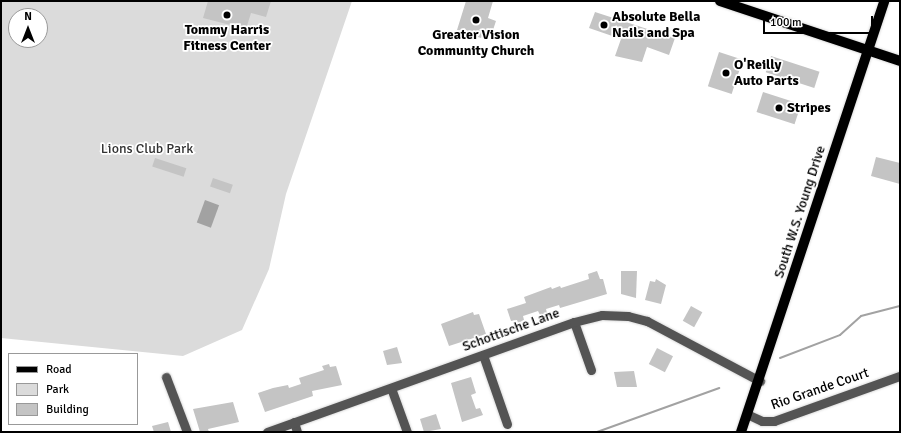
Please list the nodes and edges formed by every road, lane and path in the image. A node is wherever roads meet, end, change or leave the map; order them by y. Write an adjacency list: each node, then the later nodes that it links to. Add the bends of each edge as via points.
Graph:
1 (720, 1): 3 (main road)
2 (884, 1): 3 (main road, South W.S. Young Drive)
3 (867, 50): 4 (main road); 10 (main road, South W.S. Young Drive)
4 (900, 61)
5 (574, 322): 6 (street, Schottische Lane); 7 (street); 10 (street, Schottische Lane, via 602,315 636,318)
6 (483, 355): 11 (street, Schottische Lane); 14 (street)
7 (591, 370)
8 (900, 376): 12 (street, Rio Grande Court, via 774,421 762,421)
9 (166, 377): 15 (street)
10 (760, 381): 12 (main road, South W.S. Young Drive)
11 (391, 388): 13 (street, Schottische Lane); 18 (street)
12 (748, 415): 19 (main road, South W.S. Young Drive)
13 (294, 422): 16 (street, Schottische Lane); 17 (street)
14 (507, 424)
15 (187, 432)
16 (267, 432)
17 (297, 432)
18 (407, 432)
19 (741, 432)

